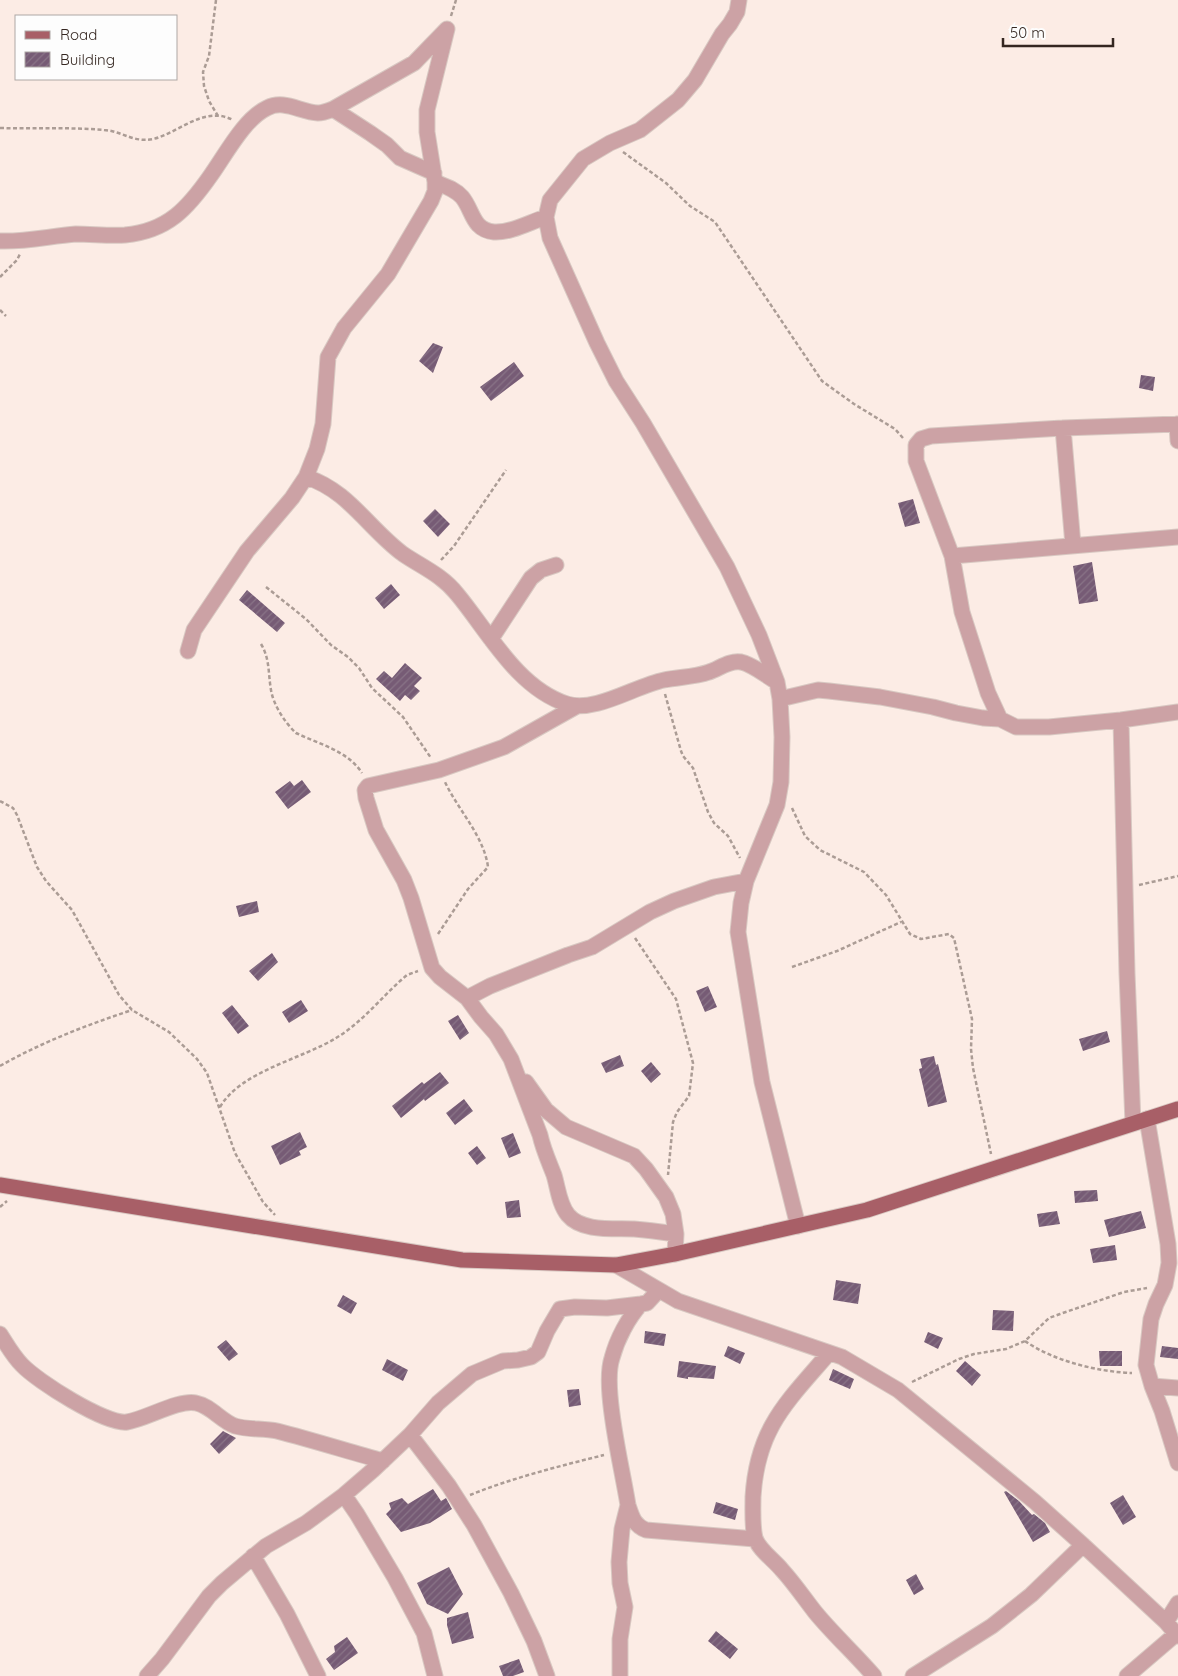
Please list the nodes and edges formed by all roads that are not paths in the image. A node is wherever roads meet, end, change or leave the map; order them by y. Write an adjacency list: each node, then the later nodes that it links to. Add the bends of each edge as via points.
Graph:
1 (738, 0): 4 (street, via 730,24 695,80 678,100 640,130 582,159 550,200)
2 (333, 109): 3 (street, via 387,145 400,158); 3 (street, via 414,63 447,29 427,110 427,132); 5 (street, via 318,113 276,104 264,109 245,127 184,210 150,231)
3 (435, 177): 4 (street, via 461,196 476,224 485,229 494,232 509,230); 9 (street, via 431,201 392,267 344,328 328,357 323,424)
4 (546, 217): 16 (street, via 550,238 597,343 616,381 728,567)
5 (0, 241)
6 (1177, 424): 7 (street); 8 (street)
7 (1063, 428): 11 (street); 12 (street, via 921,439 916,445 916,461)
8 (1178, 441)
9 (306, 477): 14 (street, via 330,487 386,540 432,571 456,592); 15 (street, via 247,551 194,630)
10 (1178, 537): 11 (street)
11 (1073, 545): 12 (street)
12 (952, 556): 20 (street, via 962,612 988,693)
13 (556, 565): 14 (street, via 531,578)
14 (491, 639): 18 (street, via 525,680 567,704)
15 (188, 651)
16 (777, 682): 17 (street); 18 (street, via 753,667 740,662 728,663 709,672 658,682 588,707)
17 (780, 699): 20 (street, via 818,690 829,691); 22 (street, via 781,782 777,805)
18 (577, 706): 23 (street, via 504,748 439,770 368,786 366,790 376,830 411,898 432,968)
19 (1178, 712): 21 (street)
20 (1000, 719): 21 (street, via 1016,727)
21 (1121, 720): 26 (street, via 1126,889)
22 (747, 879): 23 (street, via 674,901 592,947 490,986); 28 (street, via 738,932 762,1082)
23 (468, 998): 24 (street)
24 (511, 1059): 29 (street, via 546,1110 566,1127 634,1156 666,1197); 29 (street, via 568,1216 576,1222 598,1228)
25 (1178, 1109): 26 (main road)
26 (1140, 1121): 28 (main road, via 867,1210); 36 (street, via 1168,1244 1169,1263 1165,1285 1151,1319 1147,1356)
27 (0, 1185): 31 (main road, via 462,1260)
28 (798, 1226): 30 (main road)
29 (676, 1234): 30 (street)
30 (675, 1254): 31 (main road)
31 (616, 1265): 32 (street)
32 (658, 1291): 33 (street, via 647,1303); 35 (street, via 678,1301)
33 (641, 1304): 38 (street, via 560,1309 538,1352 531,1357 497,1362 472,1374 438,1403); 42 (street, via 632,1314 611,1358 612,1423)
34 (0, 1334): 39 (street, via 11,1352 33,1375 60,1394 120,1422 195,1402 236,1426 275,1430)
35 (829, 1353): 43 (street, via 780,1410 761,1450 755,1472 752,1510); 44 (street, via 842,1357 898,1390)
36 (1150, 1380): 37 (street); 40 (street)
37 (1178, 1388)
38 (410, 1435): 39 (street); 51 (street, via 474,1525 534,1641)
39 (383, 1461): 41 (street)
40 (1178, 1463)
41 (344, 1495): 45 (street); 50 (street, via 424,1633)
42 (628, 1506): 43 (street, via 636,1525 646,1530); 52 (street, via 618,1562 625,1607 620,1639)
43 (756, 1539): 53 (street, via 815,1612)
44 (1083, 1545): 47 (street); 54 (street, via 992,1626)
45 (253, 1556): 48 (street, via 209,1596); 49 (street)
46 (1178, 1603): 47 (street)
47 (1173, 1631): 55 (street)
48 (147, 1676)
49 (318, 1676)
50 (435, 1676)
51 (547, 1676)
52 (620, 1676)
53 (874, 1676)
54 (912, 1676)
55 (1126, 1676)

